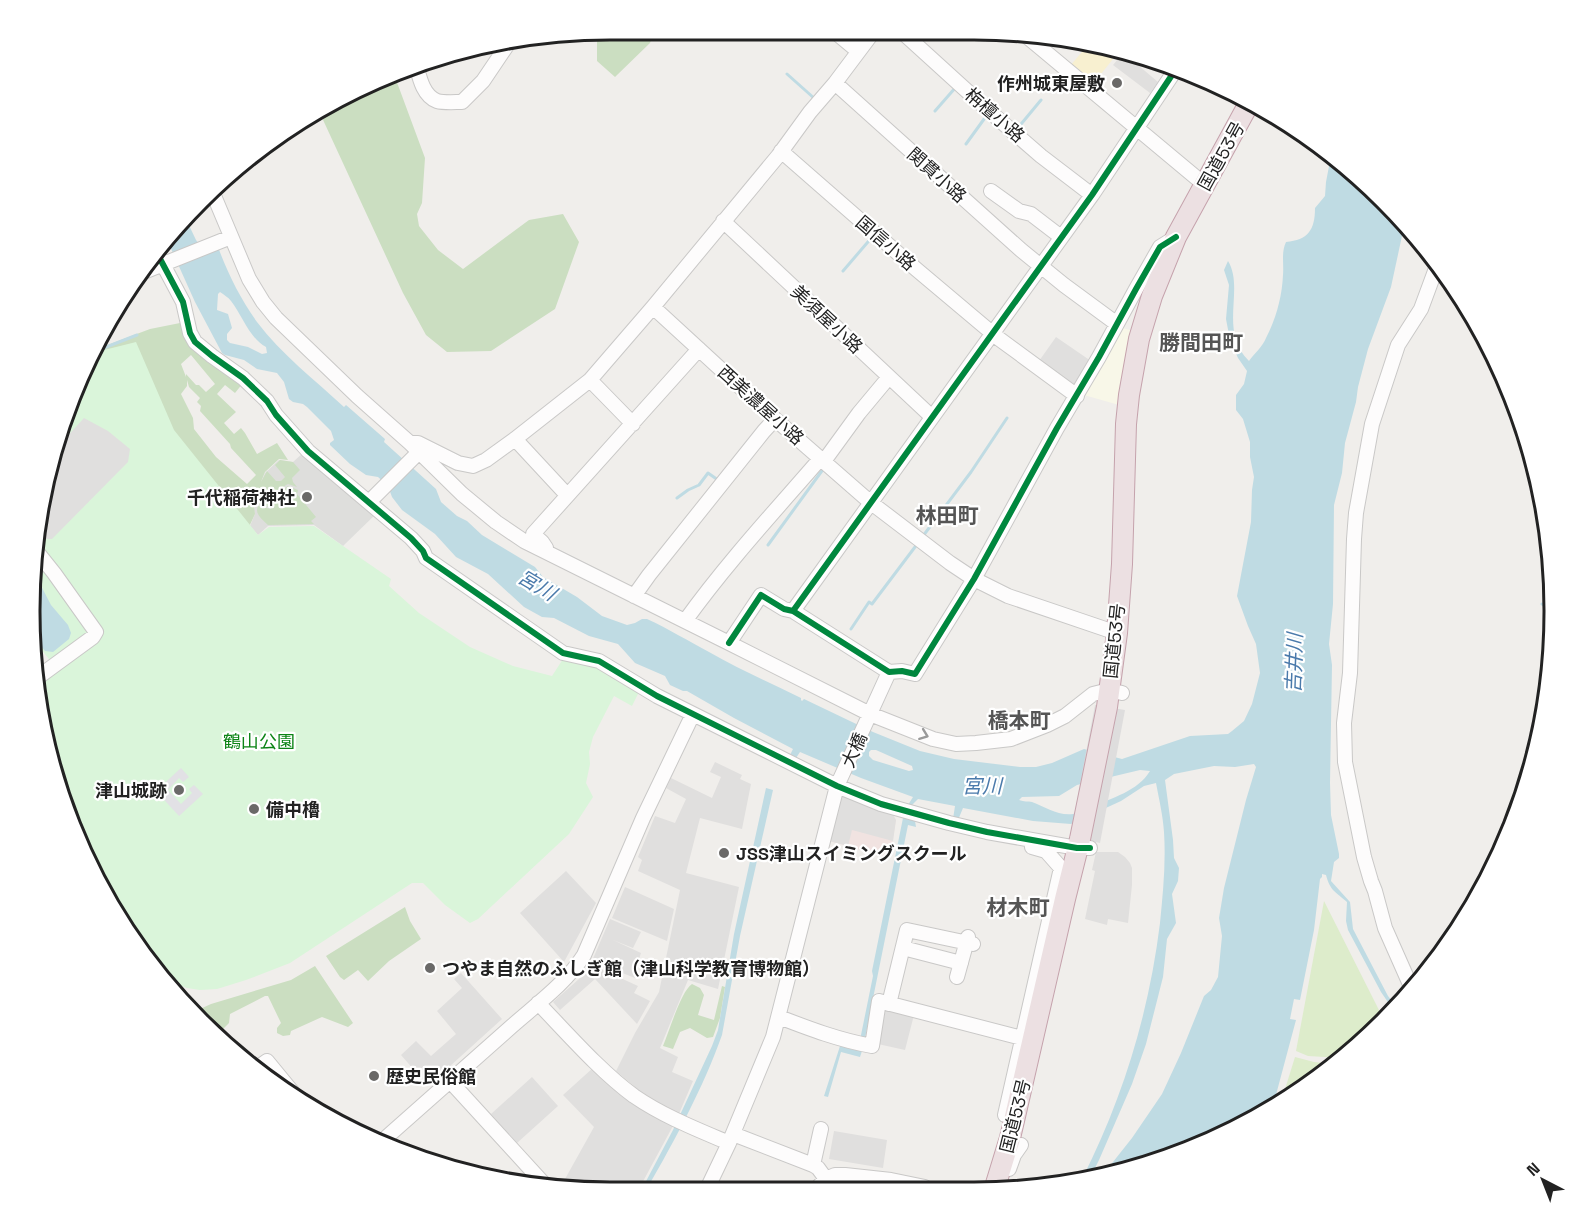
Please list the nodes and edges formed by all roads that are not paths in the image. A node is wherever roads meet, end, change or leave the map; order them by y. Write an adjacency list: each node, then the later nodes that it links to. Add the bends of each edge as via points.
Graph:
1 (845, 40): 6 (street)
2 (867, 40): 6 (street)
3 (911, 40): 16 (street, 栴檀小路, via 1041,156)
4 (1036, 44): 12 (street)
5 (504, 50): 7 (street, via 483,81 462,102 430,97)
6 (858, 51): 9 (street)
7 (418, 75)
8 (1171, 76): 12 (street)
9 (835, 83): 13 (street); 23 (street, 関貫小路)
10 (1246, 110): 14 (highway, 国道53号)
11 (1257, 116): 51 (highway, 国道53号, via 1175,270 1144,369 1130,628)
12 (1137, 129): 14 (street); 16 (street)
13 (781, 151): 18 (street); 27 (street, 国信小路)
14 (1205, 185): 20 (highway, 国道53号)
15 (991, 192): 19 (street, via 1019,212 1031,214)
16 (1092, 195): 19 (street)
17 (215, 201): 21 (street)
18 (723, 221): 25 (street); 29 (street, 美須屋小路)
19 (1061, 237): 23 (street)
20 (1176, 237): 26 (street, via 1161,247); 47 (highway, 国道53号, via 1139,339 1129,394)
21 (227, 238): 22 (street); 36 (street, via 276,318)
22 (161, 261): 39 (street, via 183,302 195,342 243,378 308,451)
23 (1040, 266): 26 (street, 関貫小路); 27 (street)
24 (1434, 274): 60 (street, via 1421,309 1398,345 1372,424 1355,522 1350,673 1344,723 1345,762 1364,857 1385,928)
25 (653, 307): 28 (street, 西美濃屋小路); 30 (street)
26 (1117, 324): 31 (street)
27 (992, 332): 31 (street, 国信小路); 32 (street)
28 (699, 349): 33 (street, 西美濃屋小路); 34 (street)
29 (889, 377): 32 (street, 美須屋小路); 37 (street, via 827,457)
30 (590, 381): 34 (street); 35 (street)
31 (1077, 396): 43 (street)
32 (932, 417): 40 (street)
33 (775, 419): 37 (street, 西美濃屋小路); 44 (street)
34 (633, 424): 38 (street)
35 (515, 439): 36 (street, via 472,466 418,443); 38 (street)
36 (415, 449): 39 (street); 41 (street, via 496,522)
37 (820, 459): 40 (street, 西美濃屋小路); 46 (street)
38 (567, 495): 41 (street, via 533,534)
39 (370, 501): 52 (street, via 411,538 426,558 543,640 563,653 599,661)
40 (870, 502): 43 (street, 西美濃屋小路); 45 (street)
41 (549, 553): 44 (street)
42 (43, 560): 50 (street, via 96,632)
43 (974, 579): 47 (street, 西美濃屋小路, via 1008,596); 49 (street, via 915,674)
44 (634, 596): 46 (street)
45 (793, 611): 48 (street, via 761,595); 49 (street)
46 (685, 621): 48 (street)
47 (1117, 633): 51 (highway, 国道53号)
48 (729, 643): 53 (street)
49 (889, 672): 53 (street, 大橋)
50 (44, 673)
51 (1114, 700): 53 (street, one-way to 51, via 933,739 976,744 1031,732 1065,716 1094,694); 56 (highway, 国道53号)
52 (693, 714): 54 (street); 61 (street, via 584,955 572,972)
53 (870, 714): 54 (street, 大橋)
54 (837, 786): 55 (street, via 881,804); 63 (street, 大橋)
55 (987, 832): 56 (street); 64 (street, via 1046,851 1061,868)
56 (1085, 844): 68 (highway, 国道53号); 72 (highway, 国道53号)
57 (903, 948): 58 (street); 58 (street, via 907,930 969,941); 62 (street)
58 (961, 963): 59 (street)
59 (957, 977)
60 (1408, 981)
61 (538, 1003): 67 (street); 71 (street, via 634,1095 667,1116)
62 (889, 1004): 63 (street, via 879,1002 872,1046 825,1035); 64 (street)
63 (779, 1017): 71 (street, 大橋)
64 (1022, 1038): 68 (street, via 1005,1115)
65 (263, 1064): 66 (street, via 267,1061)
66 (277, 1073)
67 (450, 1081): 70 (street); 74 (street)
68 (1015, 1117): 77 (highway, 国道53号)
69 (821, 1129): 73 (street)
70 (389, 1136)
71 (731, 1138): 73 (street); 78 (street, 大橋)
72 (1021, 1145): 75 (street); 76 (highway, 国道53号)
73 (813, 1165): 79 (street, via 819,1168)
74 (537, 1177)
75 (1004, 1180)
76 (1010, 1180)
77 (996, 1181)
78 (710, 1182)
79 (822, 1182)
80 (824, 1182): 81 (street, via 835,1175)
81 (901, 1182)

